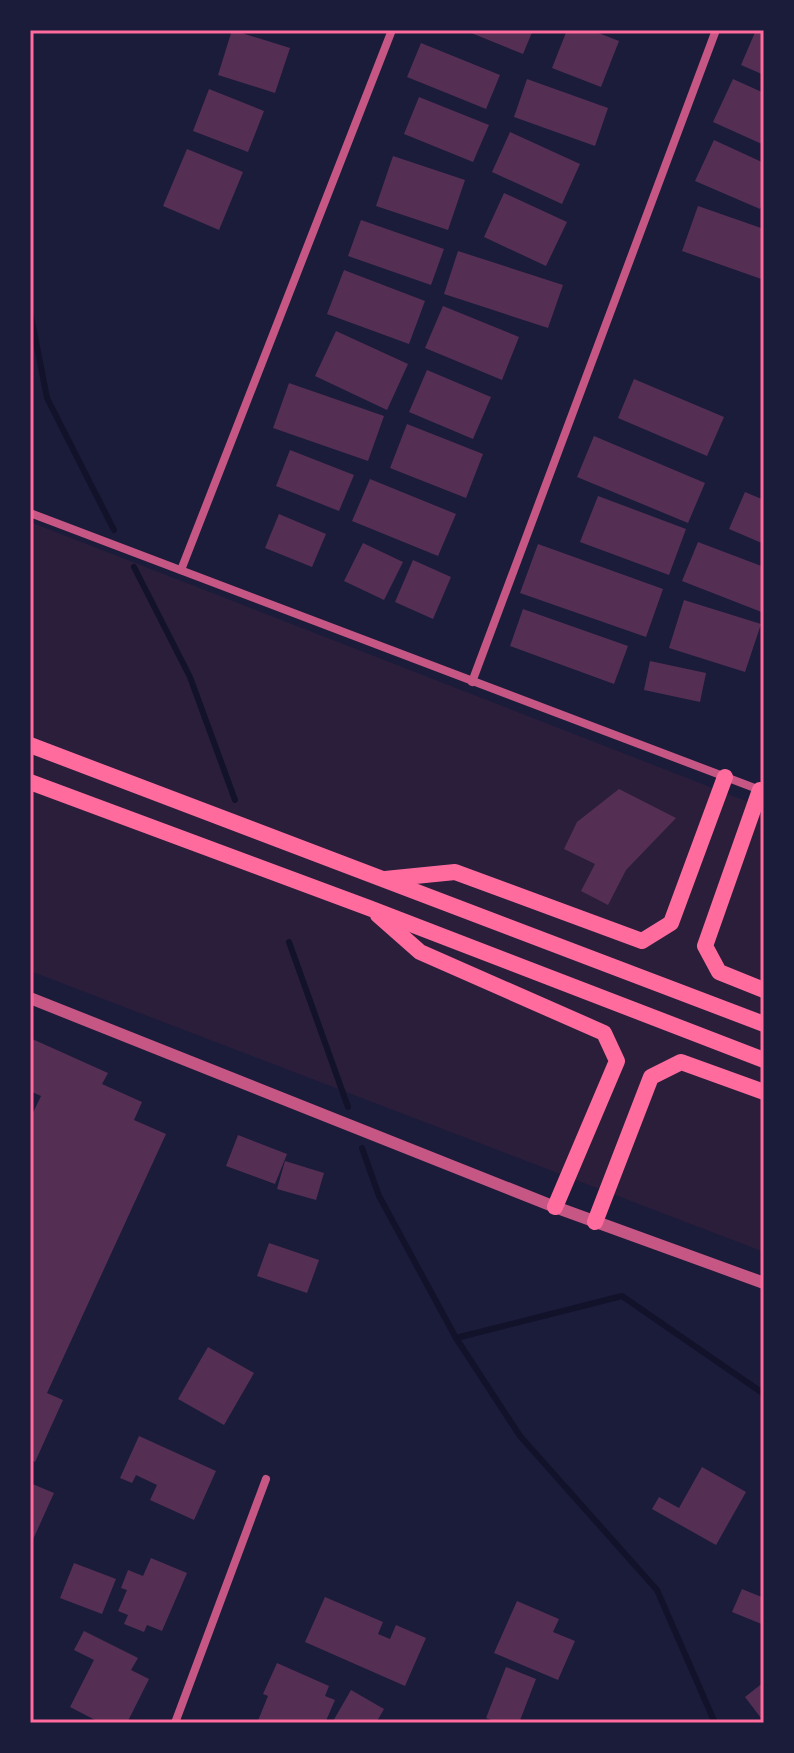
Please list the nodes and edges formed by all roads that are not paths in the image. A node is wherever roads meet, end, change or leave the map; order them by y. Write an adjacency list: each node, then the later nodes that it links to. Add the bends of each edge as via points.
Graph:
1 (392, 30): 4 (street)
2 (716, 30): 5 (street)
3 (33, 515): 4 (street)
4 (181, 570): 5 (street)
5 (472, 682): 7 (street)
6 (30, 745): 10 (main road)
7 (725, 777): 9 (street); 10 (main road, via 671,923 642,941 455,872)
8 (30, 782): 11 (main road)
9 (763, 788): 12 (main road, via 705,946 719,972)
10 (379, 880): 14 (main road)
11 (369, 908): 15 (main road); 17 (main road, via 420,952 604,1033 617,1061)
12 (764, 990)
13 (30, 998): 17 (street)
14 (764, 1024)
15 (764, 1060)
16 (764, 1092): 18 (main road, via 681,1062 651,1077)
17 (555, 1207): 18 (street)
18 (595, 1222): 19 (street)
19 (764, 1283)
20 (266, 1479): 21 (street)
21 (175, 1723)

